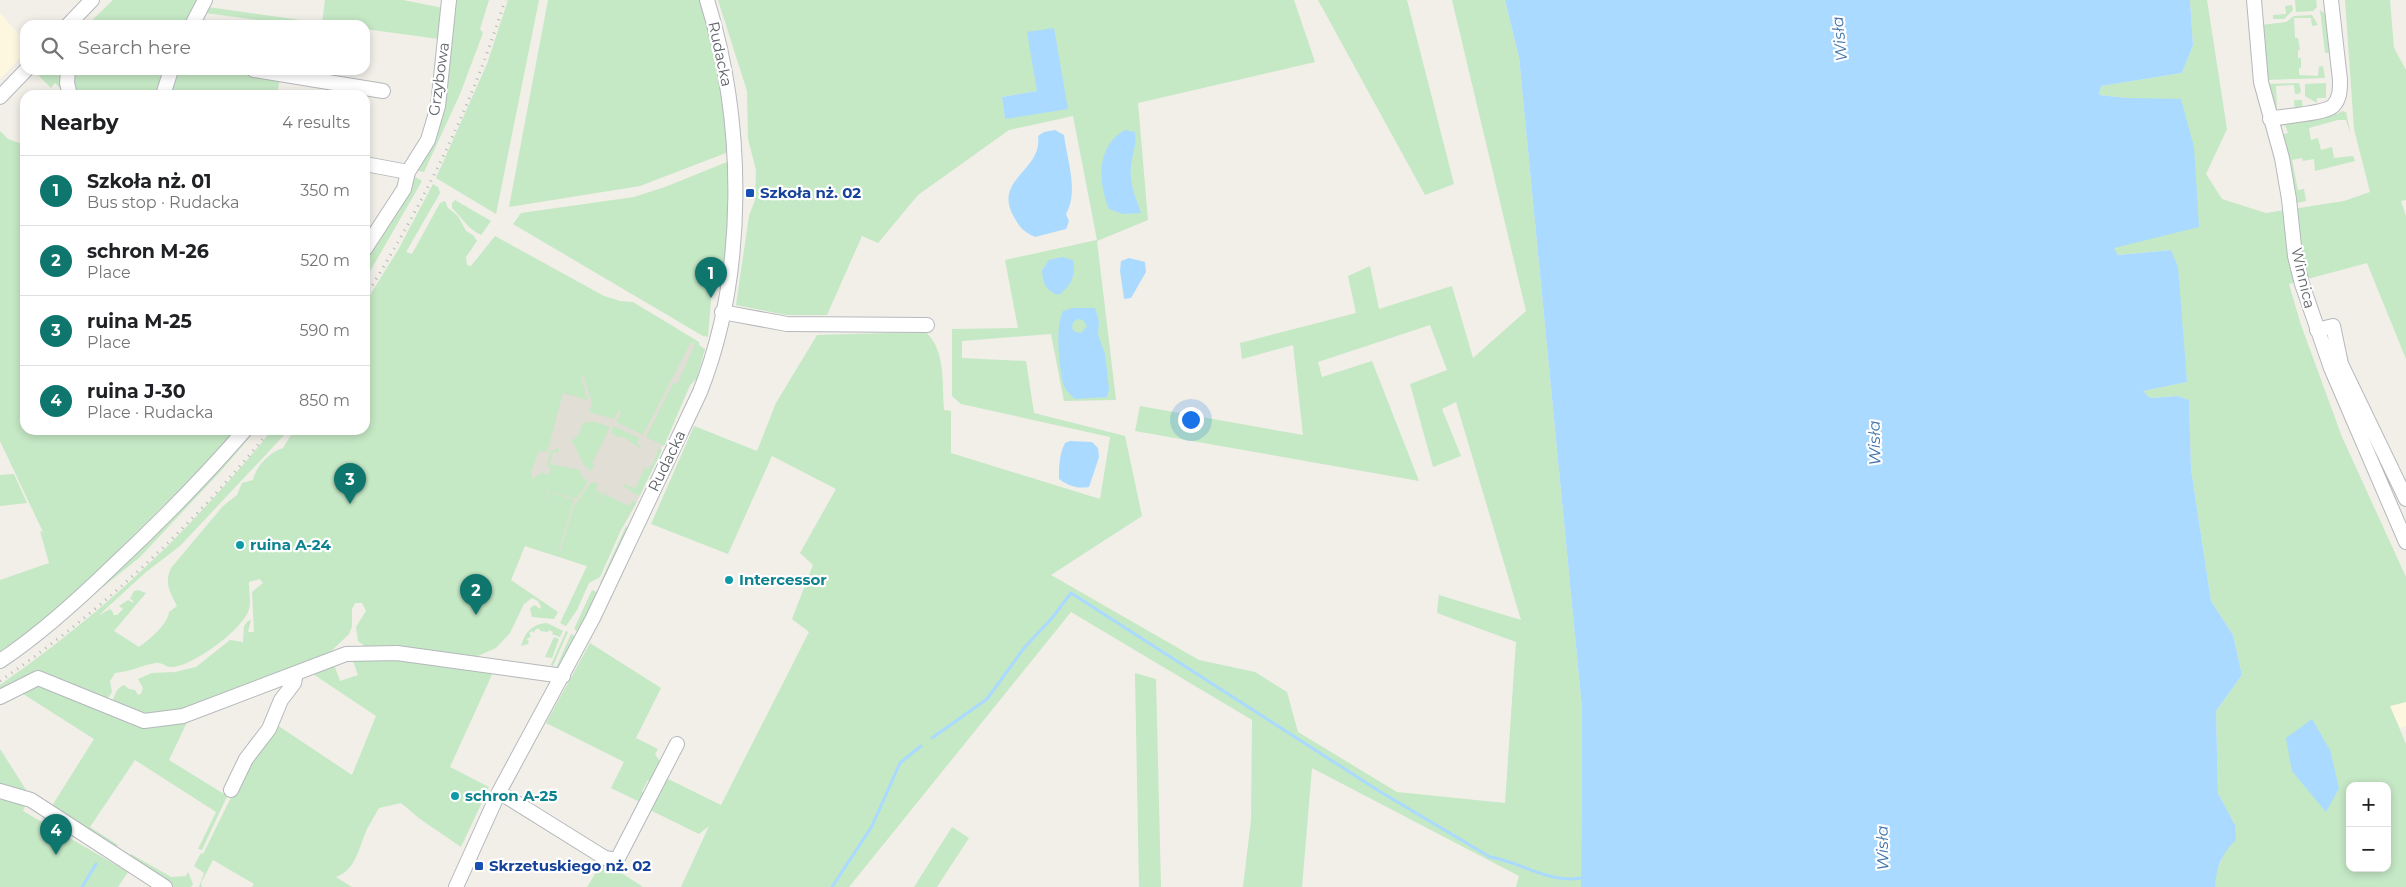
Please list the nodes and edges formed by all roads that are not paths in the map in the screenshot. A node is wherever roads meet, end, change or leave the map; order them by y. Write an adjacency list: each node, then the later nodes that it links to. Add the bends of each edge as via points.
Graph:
1 (92, 0): 7 (street)
2 (205, 0): 8 (street)
3 (449, 0): 19 (street, Grzybowa, via 438,106 428,140)
4 (707, 0): 21 (street, Rudacka, via 729,95 735,154 734,230)
5 (2254, 0): 17 (street, Winnica, via 2259,66)
6 (2331, 0): 17 (street, via 2340,80 2337,101 2328,109)
7 (73, 20)
8 (195, 20)
9 (21, 75): 16 (street)
10 (68, 75): 13 (street)
11 (169, 75): 14 (street)
12 (286, 75): 15 (street)
13 (69, 90)
14 (164, 90)
15 (382, 90)
16 (0, 97)
17 (2270, 119): 23 (street, Winnica, via 2282,158 2295,256)
18 (370, 165): 19 (street)
19 (408, 172): 20 (street, Grzybowa, via 404,189)
20 (370, 232)
21 (722, 312): 22 (street, via 787,324); 29 (street, Rudacka, via 714,351 700,392)
22 (927, 325)
23 (2317, 330): 25 (street, via 2333,326 2342,364); 26 (street, Winnica)
24 (241, 435): 27 (street, via 104,575 61,614)
25 (2406, 499)
26 (2406, 542)
27 (0, 661)
28 (292, 674): 29 (street, via 346,654 367,652 396,653); 30 (street, via 184,716 144,722 38,678); 32 (street, via 294,682 283,696 269,729 246,758)
29 (563, 676): 34 (street, Rudacka)
30 (0, 697)
31 (677, 744): 34 (street, via 617,860 605,858)
32 (231, 790)
33 (0, 791): 35 (street, via 31,800)
34 (500, 792): 36 (street, Rudacka)
35 (166, 887)
36 (456, 887)

